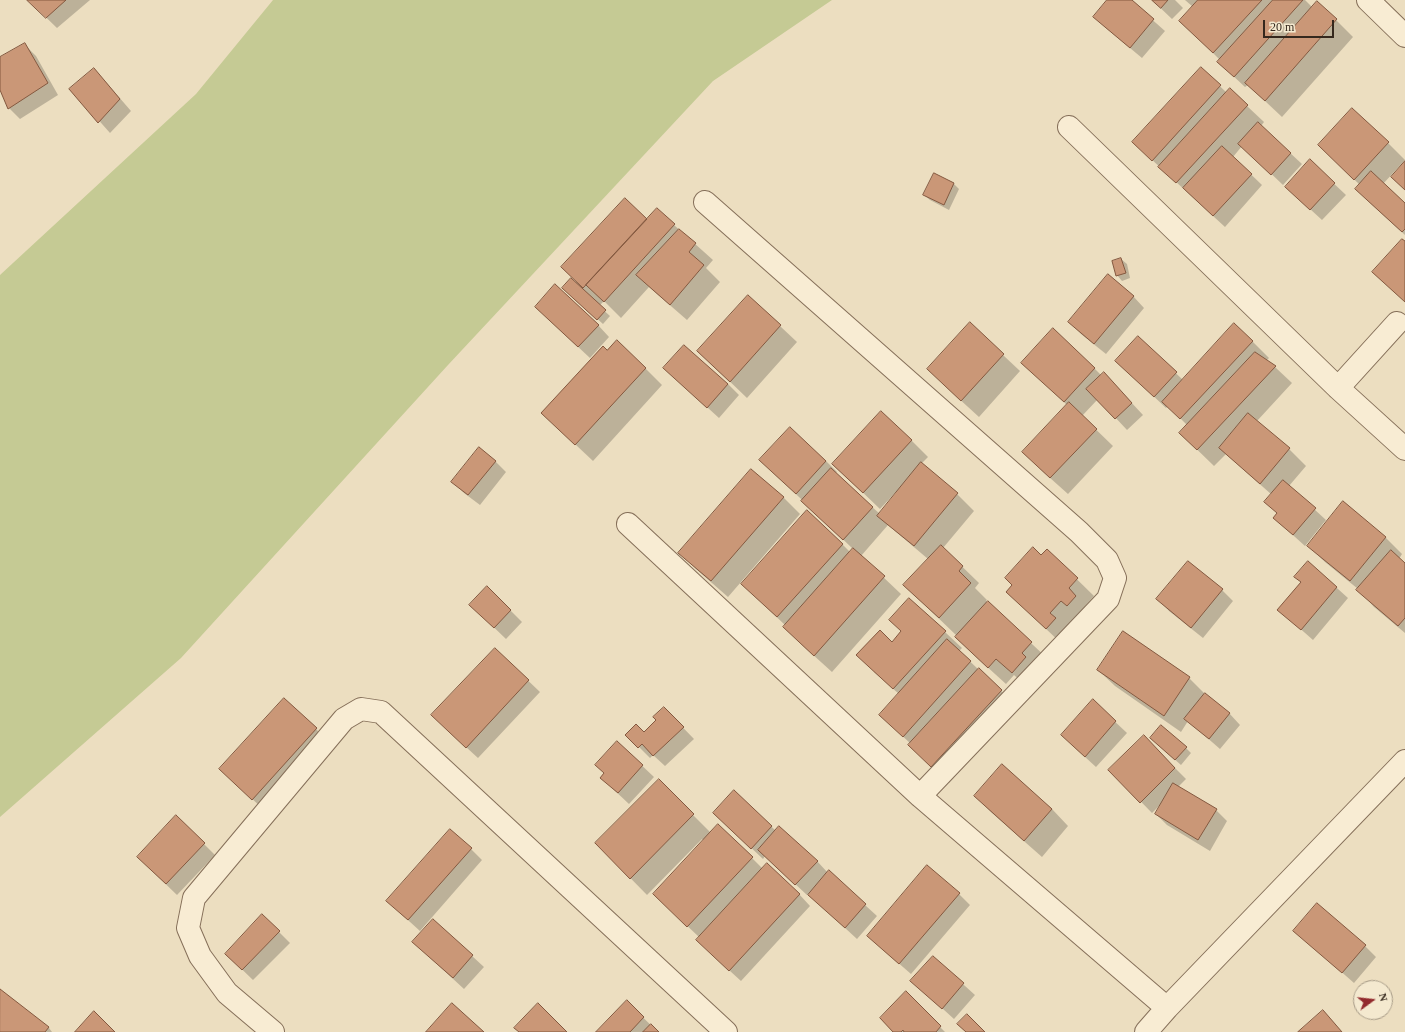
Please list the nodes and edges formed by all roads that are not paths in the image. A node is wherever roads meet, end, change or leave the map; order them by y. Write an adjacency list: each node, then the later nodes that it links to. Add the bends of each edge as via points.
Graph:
1 (1368, 0): 2 (street)
2 (1405, 36)
3 (1069, 127): 6 (street)
4 (704, 202): 10 (street, via 1079,532 1107,560 1115,578 1108,600)
5 (1397, 323): 6 (street)
6 (1338, 388): 7 (street)
7 (1405, 449)
8 (628, 524): 10 (street)
9 (1405, 761): 11 (street)
10 (920, 796): 11 (street)
11 (1167, 1008): 14 (street)
12 (273, 1032): 13 (street, via 227,993 200,956 188,928 194,898 344,719 361,709 381,712)
13 (726, 1032)
14 (1146, 1032)

